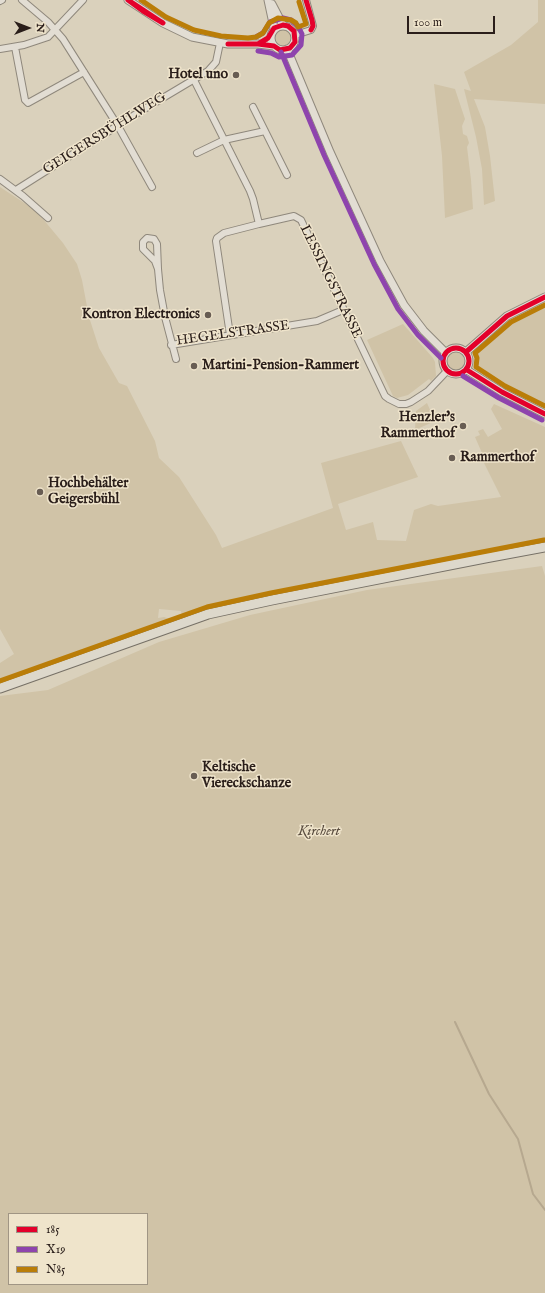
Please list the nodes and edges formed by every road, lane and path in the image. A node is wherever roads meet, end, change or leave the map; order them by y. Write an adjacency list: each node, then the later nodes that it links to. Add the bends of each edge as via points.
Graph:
1 (22, 0): 7 (street)
2 (83, 0): 7 (street)
3 (128, 0): 10 (street, via 177,30)
4 (269, 0): 6 (street); 8 (street)
5 (306, 0): 9 (street, via 311,30)
6 (284, 25): 8 (street); 9 (street, via 291,28)
7 (55, 30): 13 (street, via 48,37 34,43); 16 (street)
8 (273, 32): 11 (street); 12 (street, via 270,39)
9 (295, 35): 15 (street, via 295,42)
10 (220, 43): 11 (street); 17 (street, GEIGERSBÜHLWEG, via 214,66)
11 (258, 44): 12 (street)
12 (274, 46): 15 (street, via 280,50)
13 (15, 47): 14 (street); 16 (street, via 25,100 28,103)
14 (0, 49)
15 (287, 49): 35 (street, via 385,272 404,305 424,331)
16 (84, 72): 19 (street)
17 (194, 80): 19 (street, GEIGERSBÜHLWEG); 21 (street)
18 (253, 107): 20 (street)
19 (118, 126): 25 (street); 26 (street, GEIGERSBÜHLWEG)
20 (265, 131): 21 (street); 23 (street)
21 (224, 140): 22 (street); 28 (street, via 253,199)
22 (197, 153)
23 (287, 175)
24 (0, 179): 26 (street)
25 (152, 187)
26 (16, 190): 27 (street)
27 (48, 218)
28 (259, 224): 31 (street, LESSINGSTRASSE, via 294,216 301,220); 32 (street, LESSINGSTRASSE, via 224,232 216,241)
29 (158, 269): 29 (street, HEGELSTRASSE, via 158,244 154,239 147,238 143,242 143,249 155,261); 33 (street, HEGELSTRASSE)
30 (545, 297): 34 (street, via 507,316)
31 (343, 310): 32 (street, HEGELSTRASSE, via 317,321); 38 (street, LESSINGSTRASSE, via 382,392 389,399 400,404 411,402 428,391)
32 (230, 335): 33 (street, HEGELSTRASSE)
33 (171, 345): 36 (street)
34 (466, 352): 35 (street, via 453,348); 37 (street, via 470,359)
35 (446, 353): 38 (street, via 443,364)
36 (176, 359)
37 (467, 370): 38 (street, via 455,375); 39 (street)
38 (447, 371)
39 (545, 414)
40 (545, 547): 41 (main road, via 208,614)
41 (0, 688)

